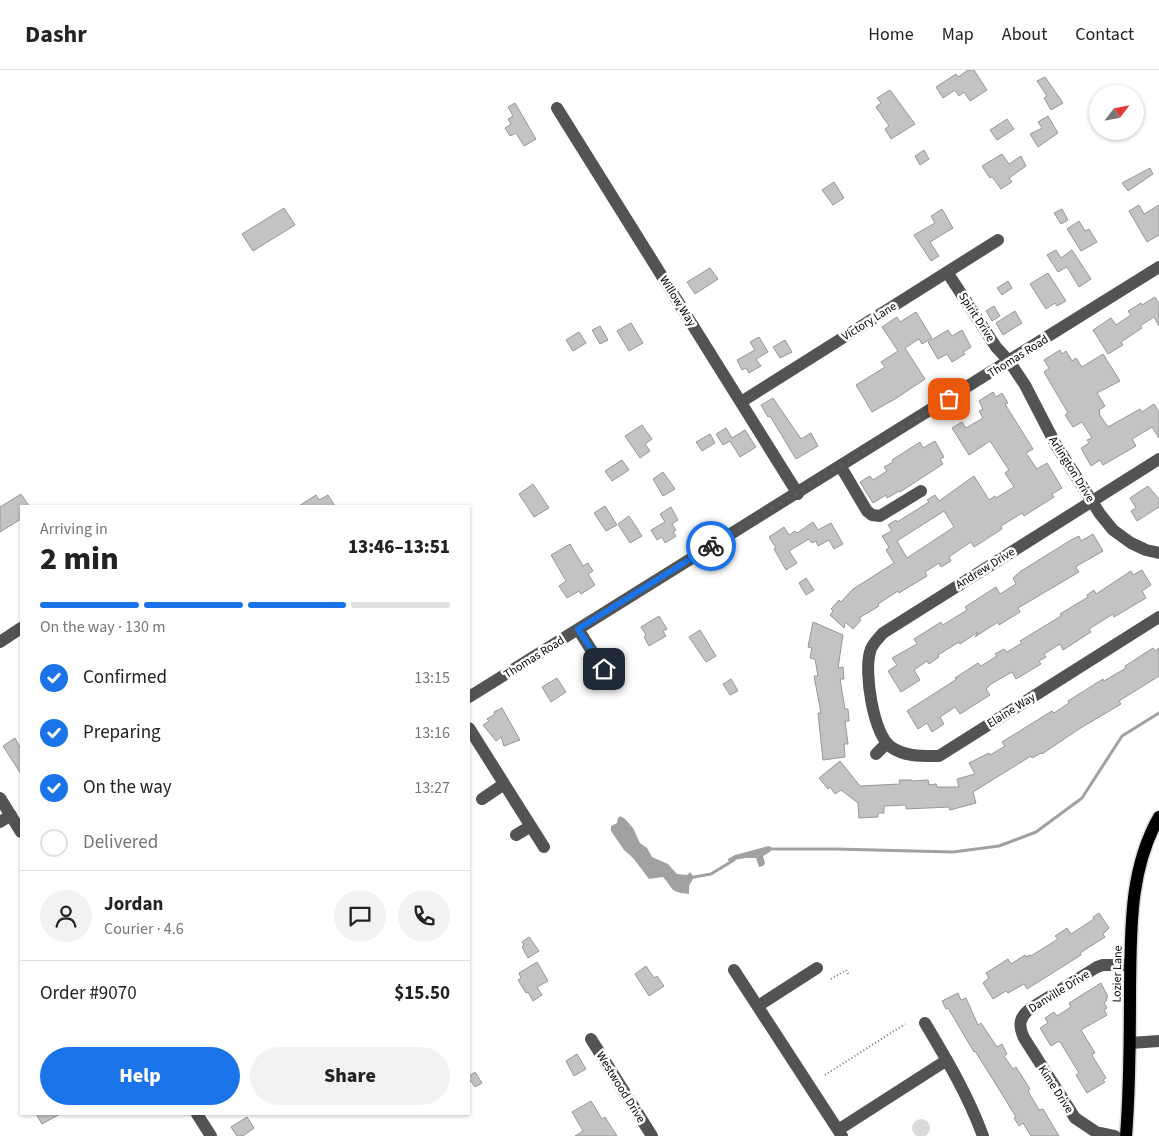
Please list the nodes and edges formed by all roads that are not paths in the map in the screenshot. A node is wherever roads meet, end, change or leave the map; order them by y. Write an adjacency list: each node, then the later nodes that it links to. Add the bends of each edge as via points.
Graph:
1 (557, 108): 6 (street, Willow Way)
2 (998, 240): 4 (street, Victory Lane)
3 (1159, 267): 5 (street, Thomas Road)
4 (947, 272): 5 (street, Spirit Drive, via 996,347); 6 (street, Victory Lane)
5 (1009, 361): 8 (street, Thomas Road); 11 (street, Arlington Drive)
6 (741, 402): 10 (street, Willow Way)
7 (1159, 459): 11 (street, Andrew Drive)
8 (841, 466): 9 (street, via 872,515 880,516); 10 (street, Thomas Road)
9 (921, 492)
10 (798, 494): 15 (street, Thomas Road)
11 (1091, 501): 12 (street, Arlington Drive, via 1113,530 1131,543); 20 (street, Andrew Drive, via 883,633 870,649 867,665 873,712)
12 (1159, 553)
13 (1159, 617): 20 (street, Elaine Way, via 939,756 903,753)
14 (20, 629): 16 (street)
15 (578, 629): 17 (street); 18 (street, Thomas Road)
16 (0, 642)
17 (612, 683)
18 (470, 696)
19 (470, 730): 22 (street)
20 (887, 743): 21 (street)
21 (876, 754)
22 (504, 784): 24 (street); 27 (street)
23 (0, 798): 26 (street)
24 (482, 799)
25 (1159, 818): 31 (main road, Lozier Lane, via 1152,829 1136,880)
26 (6, 819): 28 (street)
27 (531, 826): 29 (street); 30 (street)
28 (20, 831)
29 (516, 835)
30 (544, 847)
31 (1130, 965): 35 (street, Danville Drive, via 1097,967 1031,1008); 39 (main road, Lozier Lane)
32 (817, 968): 34 (street)
33 (734, 970): 34 (street)
34 (758, 1006): 42 (street)
35 (1020, 1020): 46 (street, Kime Drive, via 1024,1038 1075,1118 1096,1132)
36 (925, 1023): 40 (street)
37 (591, 1039): 44 (street, Westwood Drive)
38 (1159, 1041): 39 (street)
39 (1130, 1043): 47 (main road, Lozier Lane)
40 (947, 1060): 42 (street); 45 (street, via 973,1110)
41 (198, 1115): 43 (street)
42 (840, 1133)
43 (211, 1136)
44 (652, 1136)
45 (982, 1136)
46 (1115, 1136)
47 (1126, 1136)

